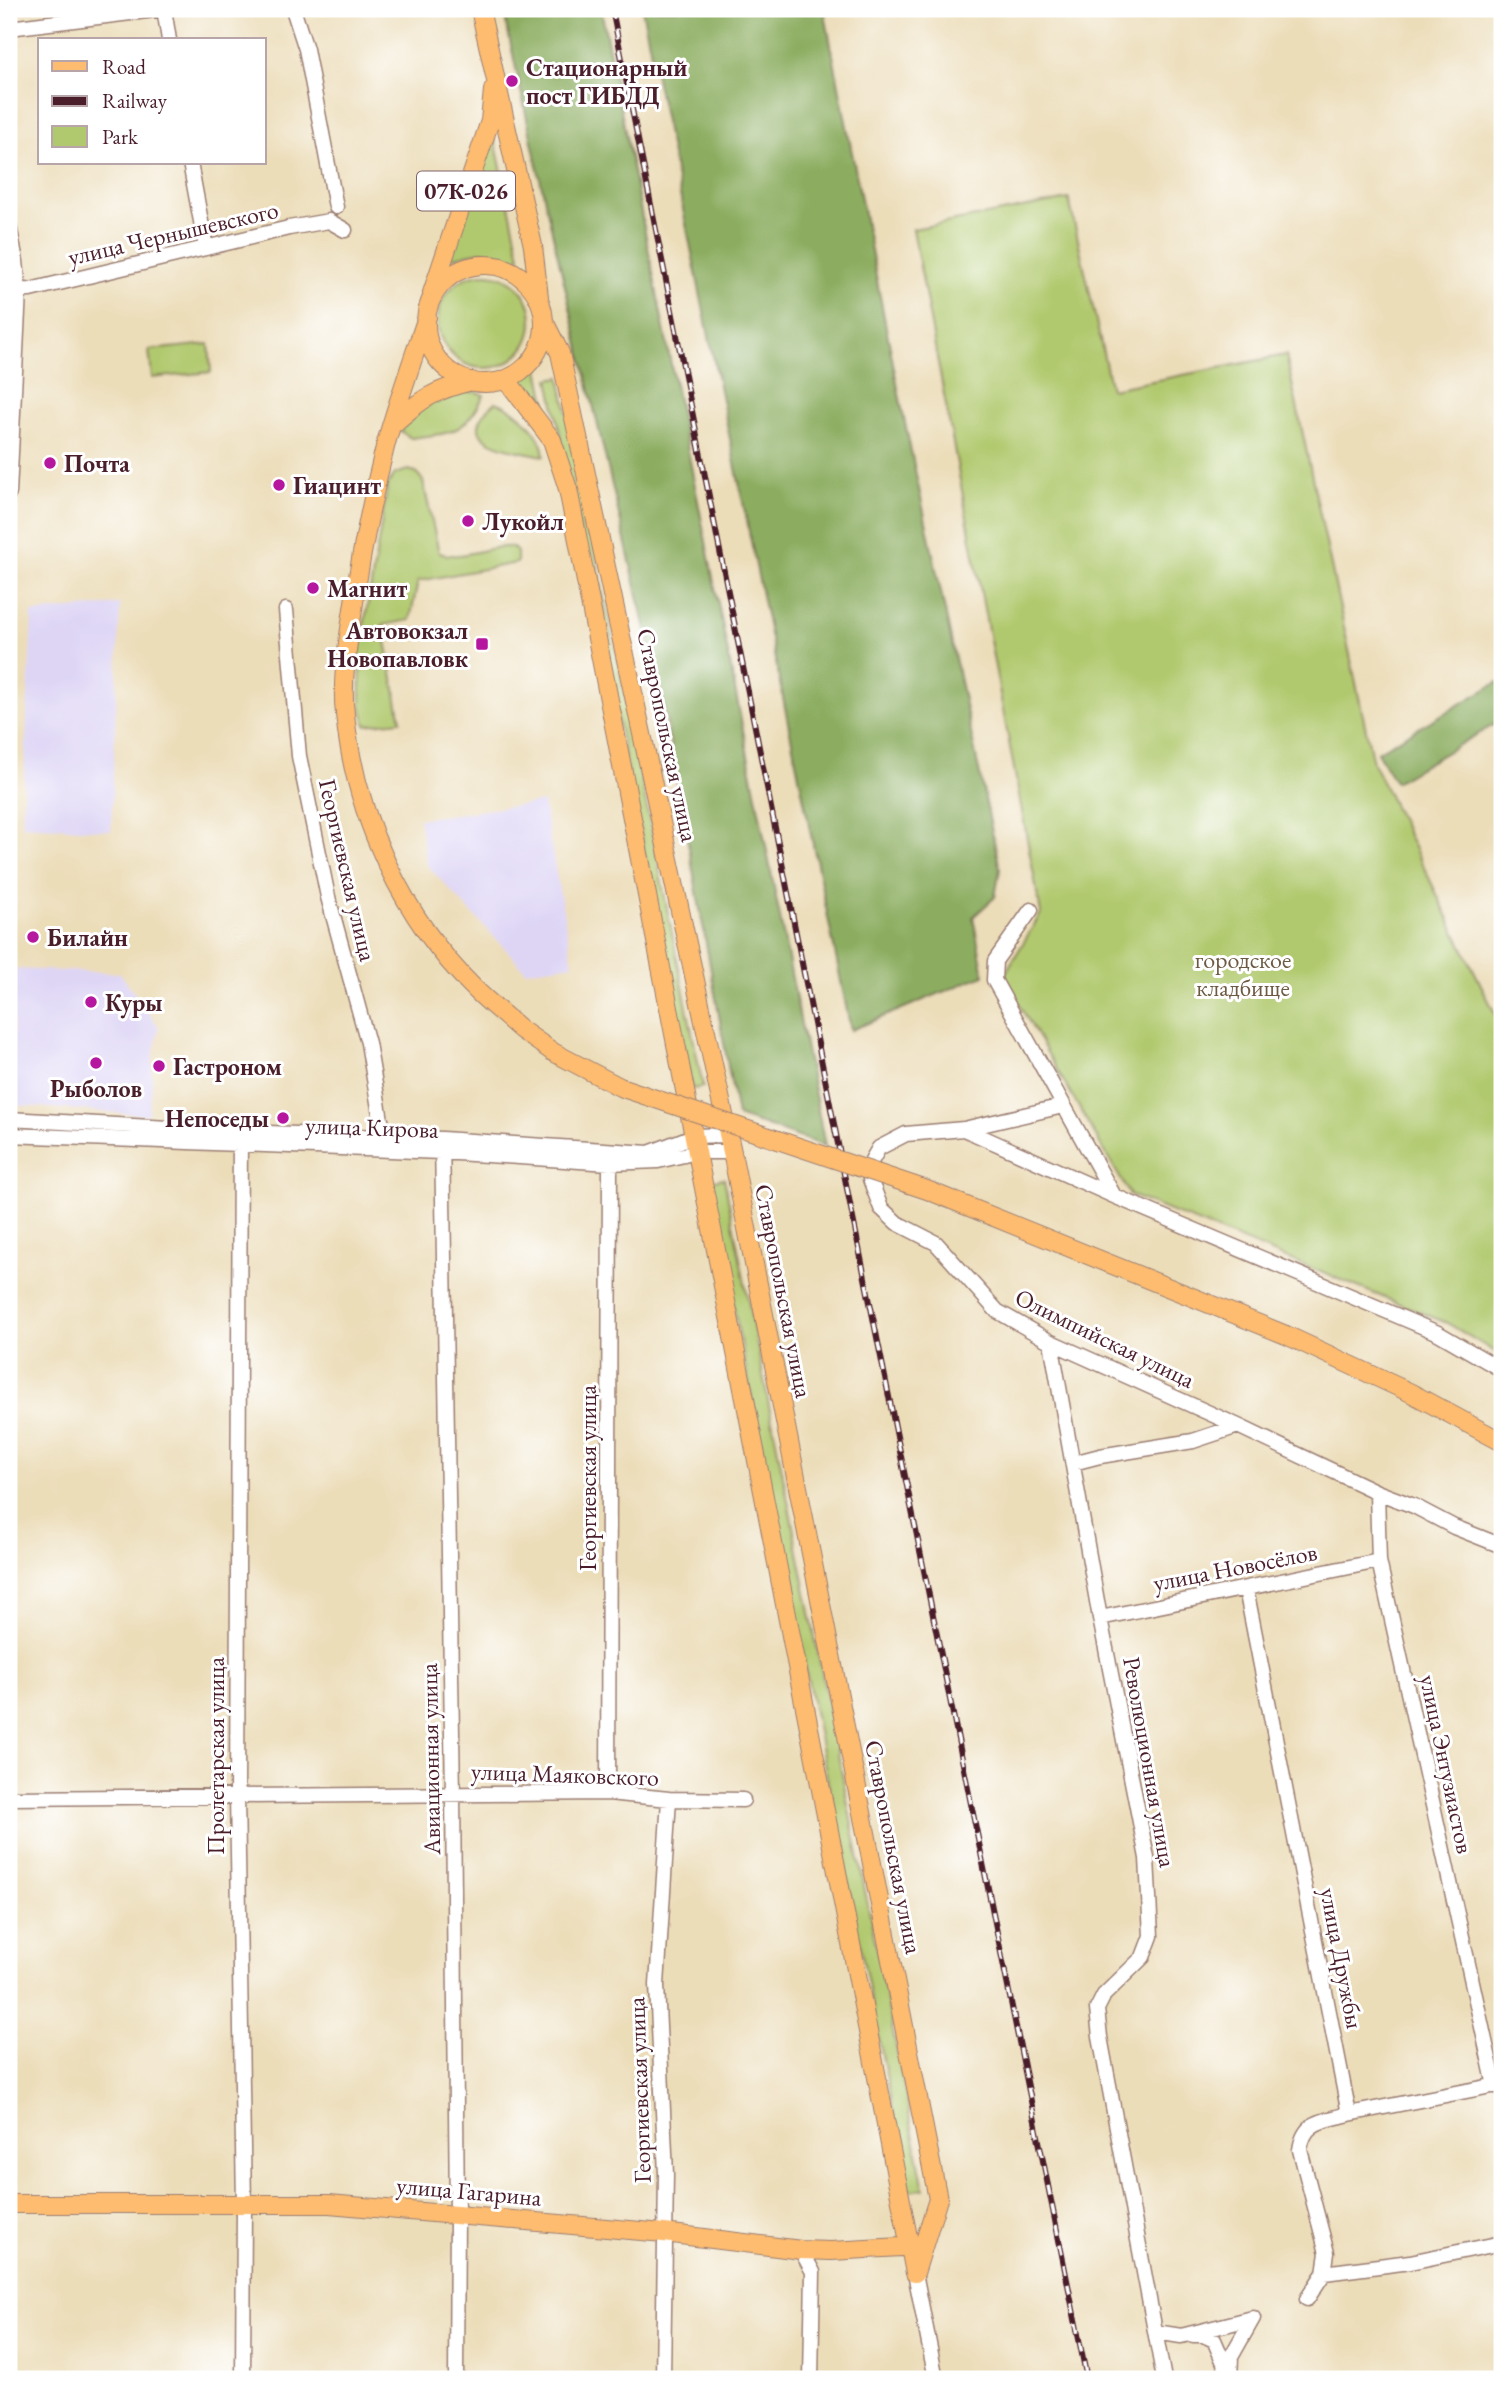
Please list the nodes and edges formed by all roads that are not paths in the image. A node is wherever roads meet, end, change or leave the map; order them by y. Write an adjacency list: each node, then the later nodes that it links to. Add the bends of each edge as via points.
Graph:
1 (164, 9): 4 (street); 5 (street)
2 (293, 9): 8 (street, via 306,49)
3 (480, 9): 6 (main road, 07К-026)
4 (9, 29)
5 (169, 38)
6 (495, 79): 13 (main road, 07К-026, via 533,246); 14 (main road, 07К-026, via 490,121 434,283)
7 (190, 164): 11 (street)
8 (337, 207)
9 (9, 225): 12 (street)
10 (345, 230): 11 (street, улица Чернышевского, via 329,221)
11 (206, 248): 12 (street, улица Чернышевского)
12 (14, 291): 19 (street)
13 (540, 301): 14 (main road, via 521,277 508,270 477,266 456,274 438,289); 15 (main road)
14 (429, 310): 17 (main road, via 427,334 438,358 456,375); 18 (main road)
15 (544, 321): 16 (main road, via 538,350 519,373); 28 (main road, Ставропольская улица, via 560,353)
16 (506, 379): 17 (main road); 29 (main road, Ставропольская улица, via 552,440 568,489)
17 (472, 381): 18 (main road, via 442,388)
18 (392, 425): 36 (main road, bridge, via 365,533 345,668 344,712 351,757 382,853 436,943 475,989 553,1052 620,1087 927,1189 1286,1335)
19 (9, 493)
20 (286, 610): 26 (street, Георгиевская улица, via 299,756 328,897 368,1043)
21 (1031, 910): 22 (street, via 995,961 994,980)
22 (1063, 1106): 24 (street); 32 (street)
23 (9, 1119): 27 (street, улица Кирова)
24 (964, 1129): 32 (street); 33 (street, Олимпийская улица, via 906,1134 878,1148 870,1179 880,1208 897,1223 936,1243 997,1311)
25 (9, 1135): 27 (street, улица Кирова)
26 (384, 1138): 27 (street, улица Кирова); 30 (street, улица Кирова)
27 (241, 1139): 30 (street, улица Кирова); 45 (street, Пролетарская улица)
28 (730, 1143): 29 (street, улица Кирова); 56 (main road, Ставропольская улица, via 938,2199)
29 (695, 1144): 30 (street, улица Кирова, via 649,1153); 31 (street, улица Кирова, via 658,1161); 56 (main road, Ставропольская улица)
30 (442, 1145): 31 (street, улица Кирова); 43 (street, Авиационная улица)
31 (610, 1163): 44 (street, Георгиевская улица)
32 (1114, 1196): 34 (street, via 1438,1333)
33 (1051, 1342): 35 (street, Олимпийская улица); 37 (street, Революционная улица)
34 (1502, 1370)
35 (1238, 1426): 37 (street, via 1193,1441); 38 (street, Олимпийская улица)
36 (1502, 1442)
37 (1073, 1463): 42 (street, Революционная улица)
38 (1377, 1492): 39 (street, Олимпийская улица); 40 (street, улица Энтузиастов)
39 (1502, 1546)
40 (1379, 1561): 41 (street, улица Новосёлов); 49 (street, улица Энтузиастов)
41 (1246, 1589): 42 (street, улица Новосёлов); 50 (street, улица Дружбы)
42 (1100, 1618): 63 (street, Революционная улица, via 1147,1858 1151,1936 1143,1957 1104,1995 1097,2009 1098,2023)
43 (453, 1793): 44 (street, улица Маяковского); 45 (street, улица Маяковского); 53 (street, Авиационная улица)
44 (608, 1793): 47 (street, улица Маяковского)
45 (237, 1795): 46 (street, улица Маяковского); 52 (street, Пролетарская улица)
46 (9, 1798)
47 (669, 1799): 48 (street, улица Маяковского); 54 (street, Георгиевская улица, via 657,1985 666,2174)
48 (743, 1800)
49 (1499, 2085): 50 (street)
50 (1349, 2114): 61 (street, via 1312,2124 1302,2136 1300,2150 1327,2253)
51 (9, 2204): 52 (main road, улица Гагарина)
52 (243, 2204): 53 (main road, улица Гагарина, via 329,2204); 66 (street, Пролетарская улица)
53 (457, 2214): 54 (main road, улица Гагарина); 67 (street, Авиационная улица)
54 (664, 2233): 57 (main road, улица Гагарина); 68 (street, Георгиевская улица)
55 (1502, 2243): 61 (street)
56 (916, 2247): 58 (main road, улица Гагарина); 60 (main road, Ставропольская улица)
57 (801, 2250): 58 (main road, улица Гагарина); 59 (street)
58 (831, 2251): 59 (street)
59 (813, 2273): 69 (street)
60 (915, 2273): 70 (street, Ставропольская улица)
61 (1324, 2273): 62 (street)
62 (1307, 2299)
63 (1156, 2332): 64 (street); 71 (street, Революционная улица)
64 (1181, 2336): 65 (street, via 1203,2335 1214,2340); 65 (street, via 1253,2318 1231,2357)
65 (1229, 2377)
66 (243, 2379)
67 (456, 2379)
68 (663, 2379)
69 (811, 2379)
70 (936, 2379)
71 (1164, 2379)

